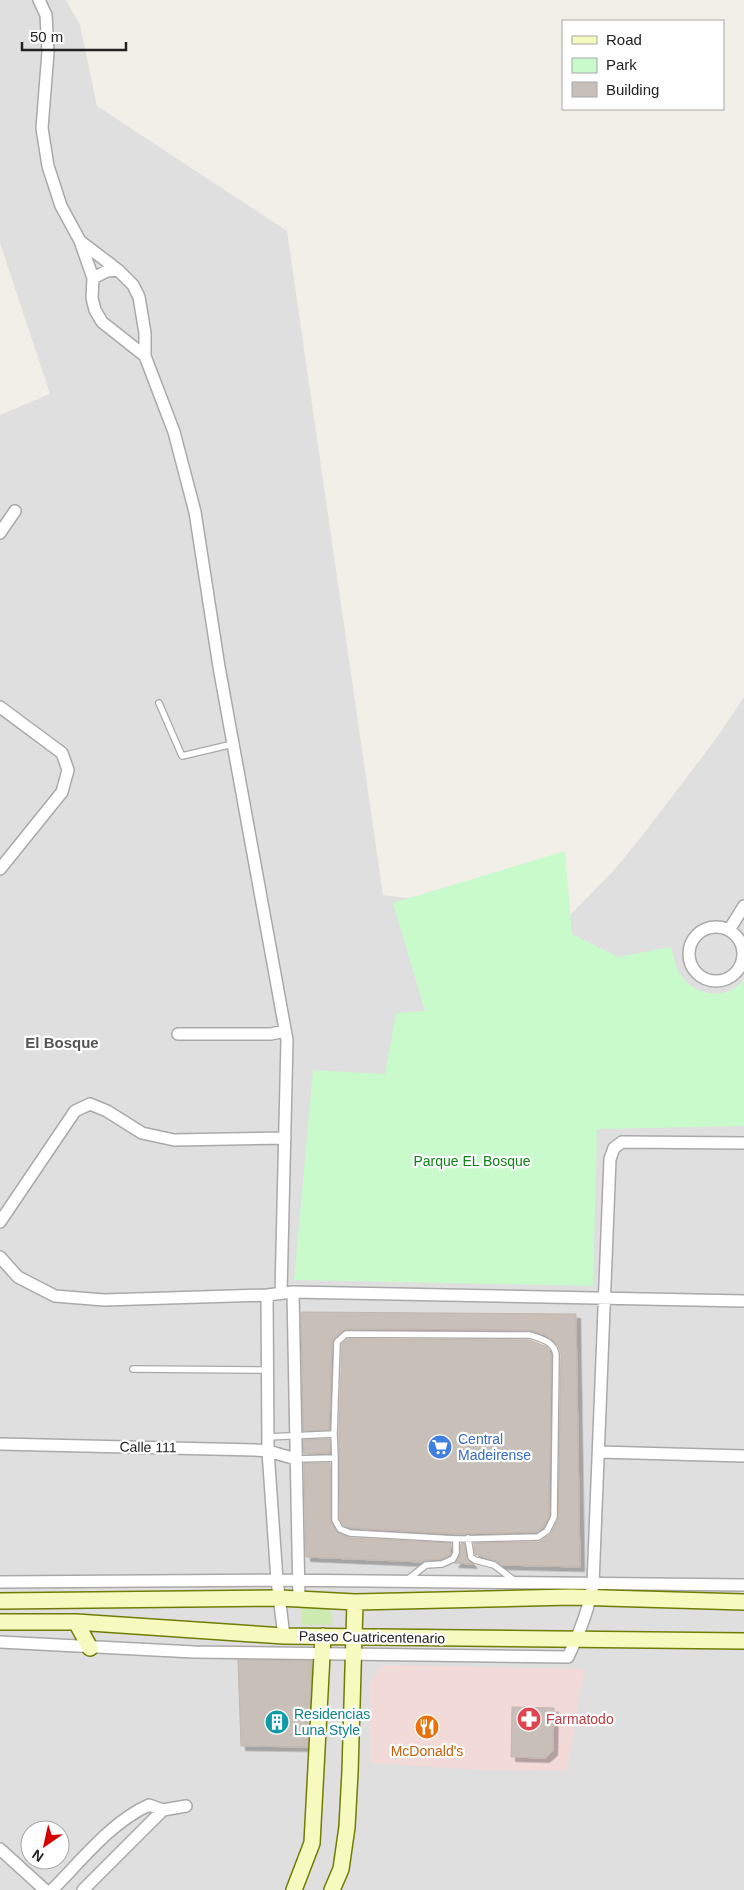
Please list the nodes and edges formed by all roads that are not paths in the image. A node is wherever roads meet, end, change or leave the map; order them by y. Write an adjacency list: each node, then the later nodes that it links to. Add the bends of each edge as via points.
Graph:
1 (39, 0): 2 (street, via 46,14 48,52 42,128 48,166 61,206)
2 (80, 241): 3 (street); 4 (street)
3 (118, 270): 4 (street); 5 (street, via 133,285 139,297 145,333)
4 (93, 278): 5 (street, via 92,298 102,322)
5 (144, 356): 10 (street, via 174,432 195,512)
6 (15, 511): 7 (street)
7 (0, 533)
8 (159, 703): 10 (lane, via 182,756)
9 (0, 707): 11 (street, via 62,753 68,770 62,792)
10 (233, 744): 14 (street)
11 (0, 870)
12 (744, 906): 13 (street)
13 (729, 930): 13 (street, via 736,935 744,951 740,968 727,980 709,981 694,970 688,953 690,944 702,930 711,927)
14 (285, 1031): 15 (street, via 271,1034); 16 (street)
15 (178, 1034)
16 (285, 1138): 18 (street, via 174,1140 142,1133 90,1104 75,1111); 21 (street)
17 (744, 1144): 23 (street, via 622,1142 614,1148 610,1159)
18 (0, 1222)
19 (0, 1257): 22 (street, via 18,1277 55,1296 104,1300)
20 (293, 1292): 21 (street); 23 (street); 28 (street)
21 (281, 1293): 22 (street)
22 (266, 1295): 26 (street)
23 (604, 1297): 24 (street); 32 (street)
24 (744, 1301)
25 (133, 1369): 26 (lane)
26 (267, 1370): 29 (street)
27 (334, 1434): 28 (lane); 34 (lane); 36 (lane, via 337,1342 346,1334 530,1335 546,1340 556,1354 554,1517 547,1531 538,1538)
28 (295, 1435): 29 (lane); 35 (street)
29 (267, 1437): 31 (street)
30 (0, 1444): 31 (street, Calle 111)
31 (268, 1451): 35 (street, Calle 111); 38 (street)
32 (599, 1452): 33 (street); 44 (street)
33 (744, 1456)
34 (335, 1458): 35 (lane); 37 (lane, via 335,1520 340,1529 350,1533)
35 (296, 1459): 39 (street)
36 (468, 1538): 37 (lane); 42 (lane, via 475,1560 494,1565)
37 (456, 1539): 41 (lane, via 453,1559 426,1565)
38 (277, 1580): 39 (street); 40 (street); 45 (street)
39 (298, 1580): 41 (street); 46 (street)
40 (0, 1582)
41 (406, 1582): 42 (street)
42 (518, 1583): 44 (street)
43 (744, 1585): 44 (street)
44 (592, 1591): 48 (street); 49 (street); 55 (street)
45 (279, 1598): 46 (street); 47 (street); 52 (street)
46 (299, 1599): 48 (street)
47 (0, 1601)
48 (355, 1602): 54 (street)
49 (744, 1602)
50 (0, 1622): 51 (street, Paseo Cuatricentenario)
51 (76, 1622): 52 (street, Paseo Cuatricentenario); 58 (street)
52 (284, 1636): 53 (street, Paseo Cuatricentenario)
53 (323, 1636): 54 (street, Paseo Cuatricentenario); 59 (street)
54 (354, 1637): 55 (street, Paseo Cuatricentenario); 60 (street)
55 (576, 1640): 56 (street, Paseo Cuatricentenario); 60 (street, Paseo Cuatricentenario, via 568,1657)
56 (744, 1641)
57 (0, 1642): 58 (street, Paseo Cuatricentenario)
58 (90, 1648): 59 (street, Paseo Cuatricentenario)
59 (322, 1654): 60 (street, Paseo Cuatricentenario); 67 (street, via 312,1843)
60 (354, 1654): 68 (street, via 347,1827 341,1869)
61 (186, 1806): 62 (street)
62 (163, 1810): 65 (street, via 149,1805 134,1811); 66 (street)
63 (0, 1849): 64 (street)
64 (45, 1890)
65 (52, 1890)
66 (83, 1890)
67 (294, 1890)
68 (332, 1890)

